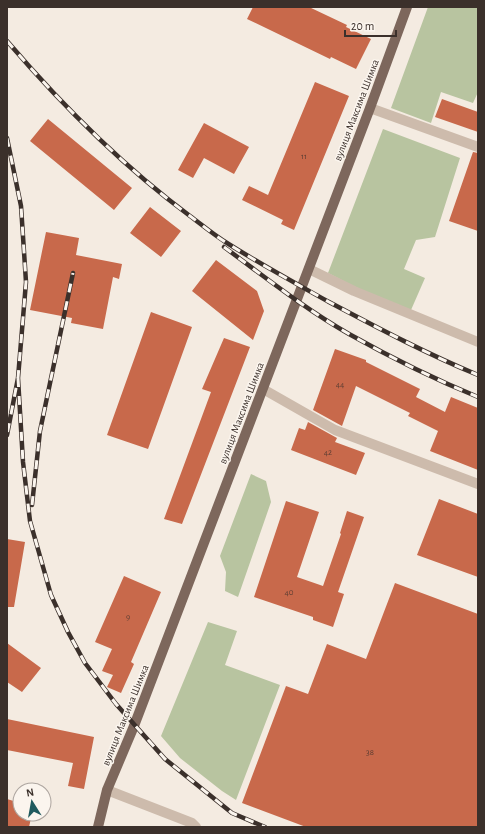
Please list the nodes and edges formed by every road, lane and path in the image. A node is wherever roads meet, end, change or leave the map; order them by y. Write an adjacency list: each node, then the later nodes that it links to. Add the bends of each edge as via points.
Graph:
1 (407, 7): 2 (main road, вулиця Максима Шимка)
2 (370, 108): 3 (lane); 4 (main road, вулиця Максима Шимка)
3 (478, 147)
4 (309, 269): 5 (lane, via 354,291); 6 (main road, вулиця Максима Шимка)
5 (478, 342)
6 (263, 389): 7 (lane, via 335,430); 8 (main road, вулиця Максима Шимка)
7 (478, 484)
8 (107, 790): 9 (main road, вулиця Максима Шимка); 10 (lane, via 192,823)
9 (98, 827)
10 (196, 827)

